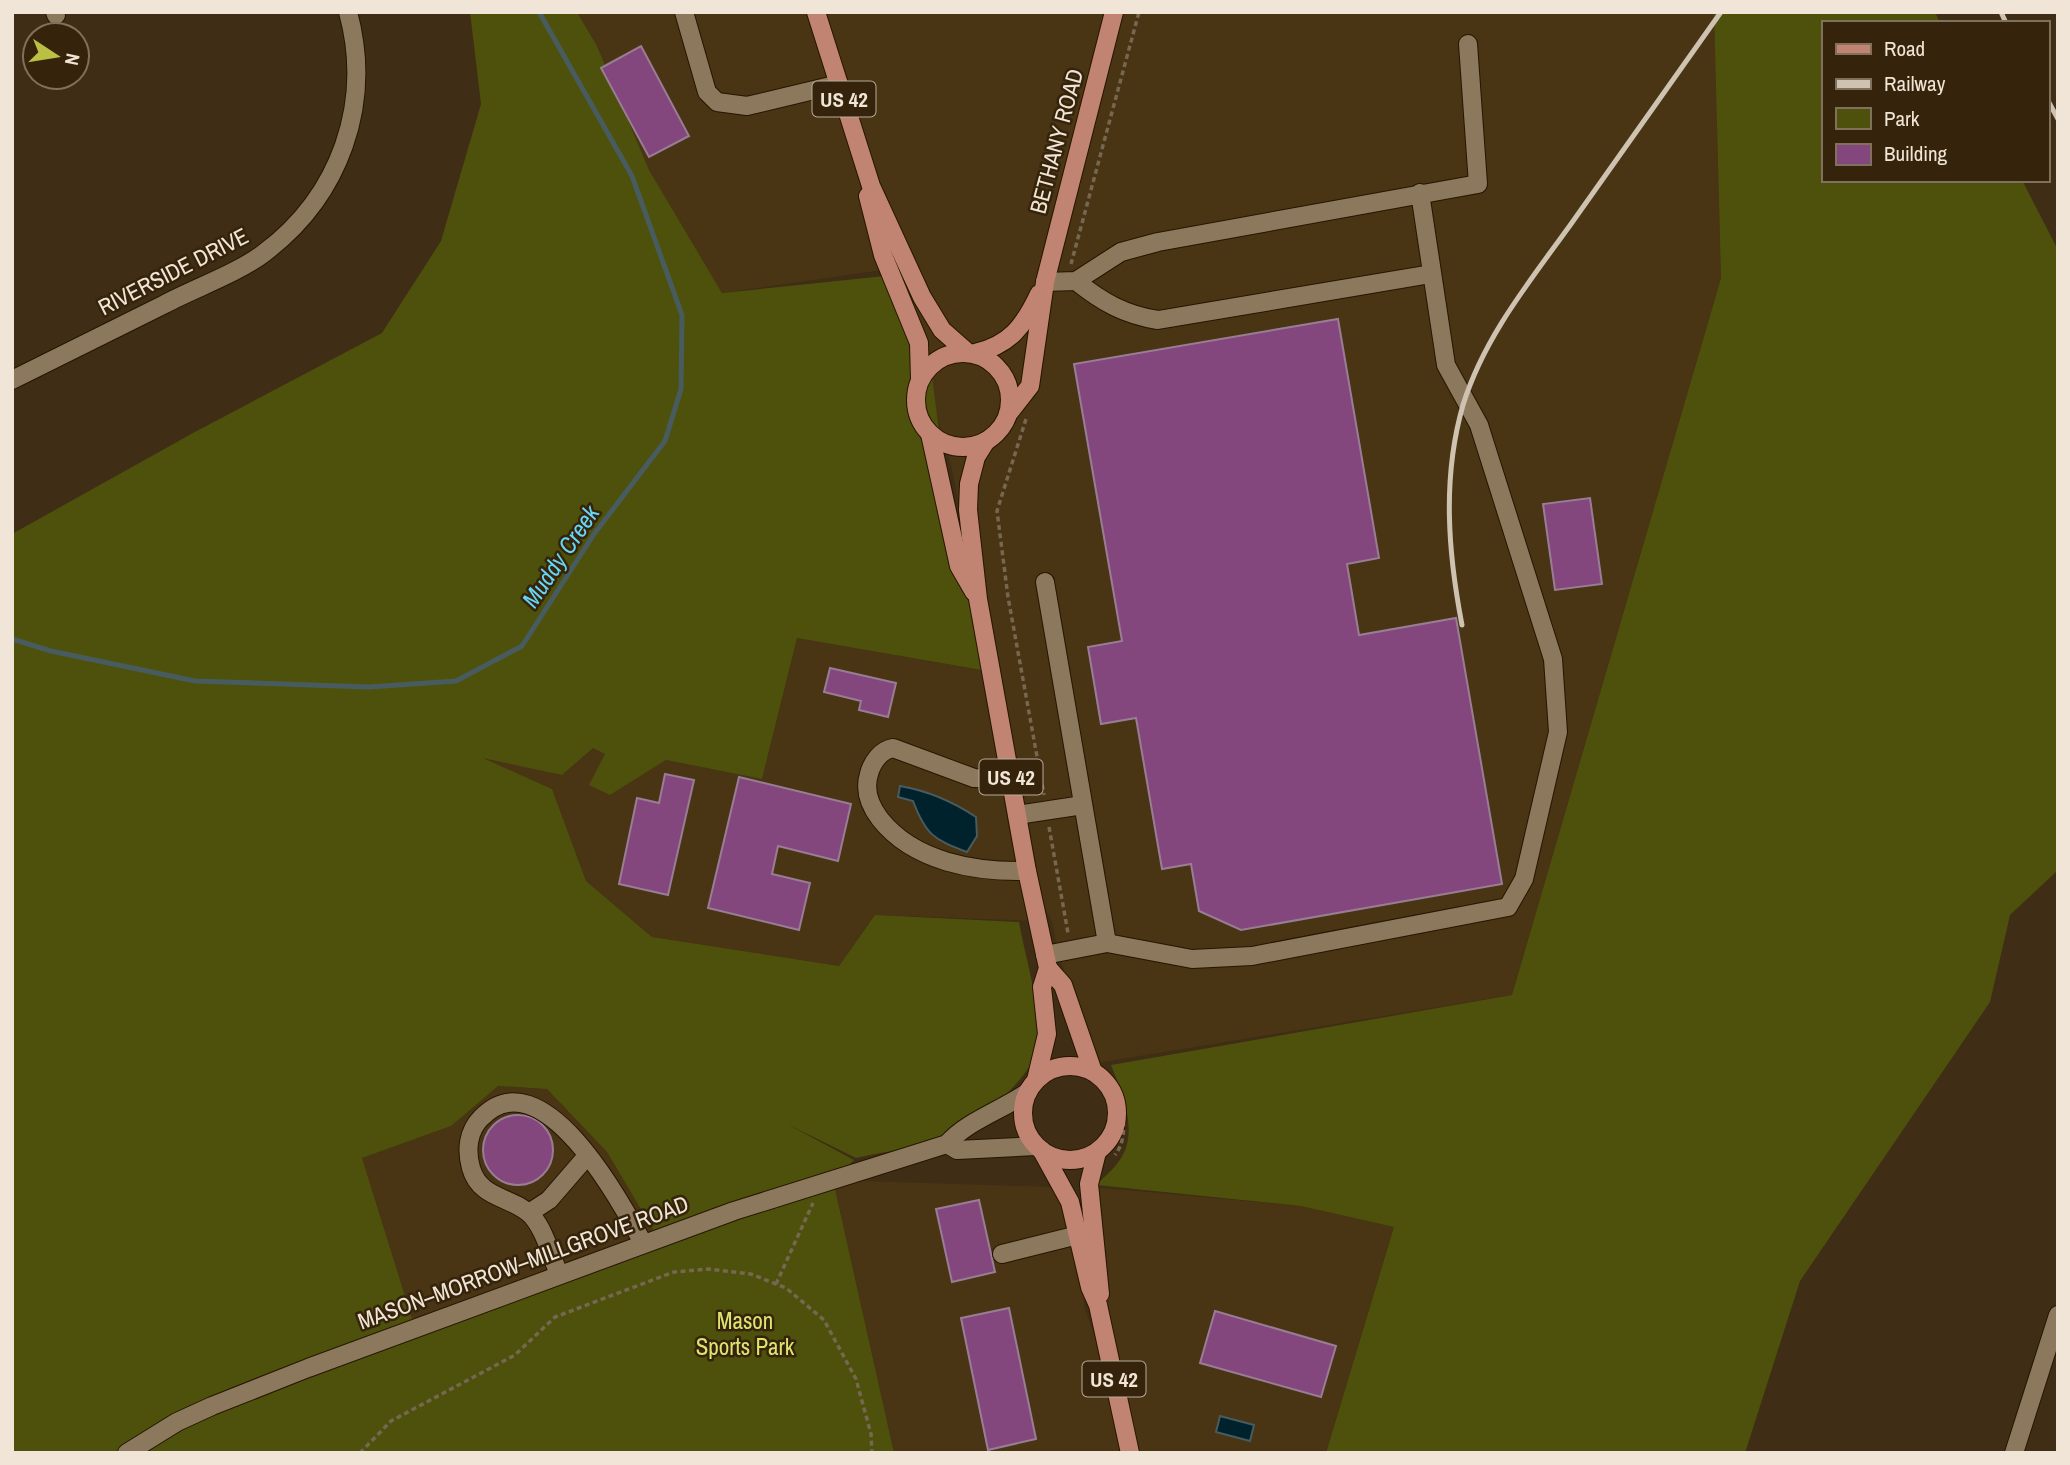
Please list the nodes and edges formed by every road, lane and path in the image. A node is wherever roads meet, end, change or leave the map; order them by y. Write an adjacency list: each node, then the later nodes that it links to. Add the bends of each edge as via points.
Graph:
1 (348, 12): 13 (street, RIVERSIDE DRIVE, via 356,41 356,88 349,133 331,181 299,223 263,254)
2 (684, 12): 6 (street, via 708,92 717,102 747,106)
3 (816, 12): 6 (main road, US 42)
4 (1114, 12): 11 (main road, BETHANY ROAD)
5 (1468, 44): 8 (street, via 1478,184)
6 (839, 84): 7 (main road, US 42)
7 (871, 186): 12 (main road, US 42, via 922,297 942,330); 14 (main road, US 42, via 867,201 883,255 919,343)
8 (1420, 193): 9 (street); 10 (street, via 1158,242 1121,253)
9 (1432, 274): 10 (street, via 1158,320 1102,302); 24 (street, via 1446,365 1479,425 1553,659 1558,732 1516,897 1508,907 1490,912 1252,956 1192,959)
10 (1076, 281): 11 (street)
11 (1045, 282): 12 (main road, BETHANY ROAD, via 1014,335 995,348); 15 (main road, BETHANY ROAD, via 1030,386)
12 (971, 353): 14 (main road, via 945,355 932,363); 15 (main road, via 1000,369 1010,397)
13 (12, 380)
14 (920, 380): 16 (main road, via 915,403)
15 (1008, 414): 17 (main road)
16 (930, 434): 17 (main road, via 957,447); 19 (main road, US 42, via 959,566)
17 (986, 441): 19 (main road, US 42, via 969,484)
18 (1045, 582): 21 (street)
19 (978, 599): 20 (main road, US 42)
20 (1011, 779): 22 (main road, US 42); 23 (street, via 974,778 893,748 875,761 867,786 875,813 908,847 969,866)
21 (1083, 805): 22 (street); 24 (street)
22 (1017, 815): 23 (main road, US 42)
23 (1027, 871): 25 (main road, US 42)
24 (1107, 943): 25 (street)
25 (1047, 961): 26 (main road, US 42, via 1063,985); 27 (main road, US 42, via 1042,987 1047,1034)
26 (1092, 1069): 27 (main road, via 1063,1066); 30 (main road, US 42, via 1111,1090 1117,1112 1112,1134)
27 (1032, 1086): 28 (street, MASON–MORROW–MILLGROVE ROAD, via 1003,1109 957,1132); 29 (main road, US 42, via 1024,1125)
28 (947, 1144): 29 (street, MASON–MORROW–MILLGROVE ROAD, via 957,1150); 35 (street, MASON–MORROW–MILLGROVE ROAD)
29 (1039, 1149): 30 (main road, via 1065,1160); 34 (main road, US 42, via 1070,1202)
30 (1097, 1152): 39 (main road, US 42, via 1089,1184 1101,1284)
31 (586, 1156): 33 (street, via 549,1200); 33 (street, via 537,1105 513,1102 487,1112 470,1137 471,1170 492,1196); 35 (street, via 606,1180)
32 (826, 1199): 38 (path, via 813,1203)
33 (529, 1213): 37 (street, via 539,1225)
34 (1079, 1235): 36 (street); 39 (main road, US 42)
35 (643, 1243): 37 (street, MASON–MORROW–MILLGROVE ROAD)
36 (1002, 1254)
37 (559, 1274): 41 (street, MASON–MORROW–MILLGROVE ROAD, via 212,1406)
38 (776, 1284): 42 (path, via 751,1274 709,1269 674,1272 555,1317 515,1355 391,1421); 43 (path, via 786,1287 824,1320 856,1379)
39 (1098, 1305): 44 (main road, US 42)
40 (2058, 1315): 45 (street)
41 (127, 1453)
42 (360, 1453)
43 (872, 1453)
44 (1130, 1453)
45 (2014, 1453)

